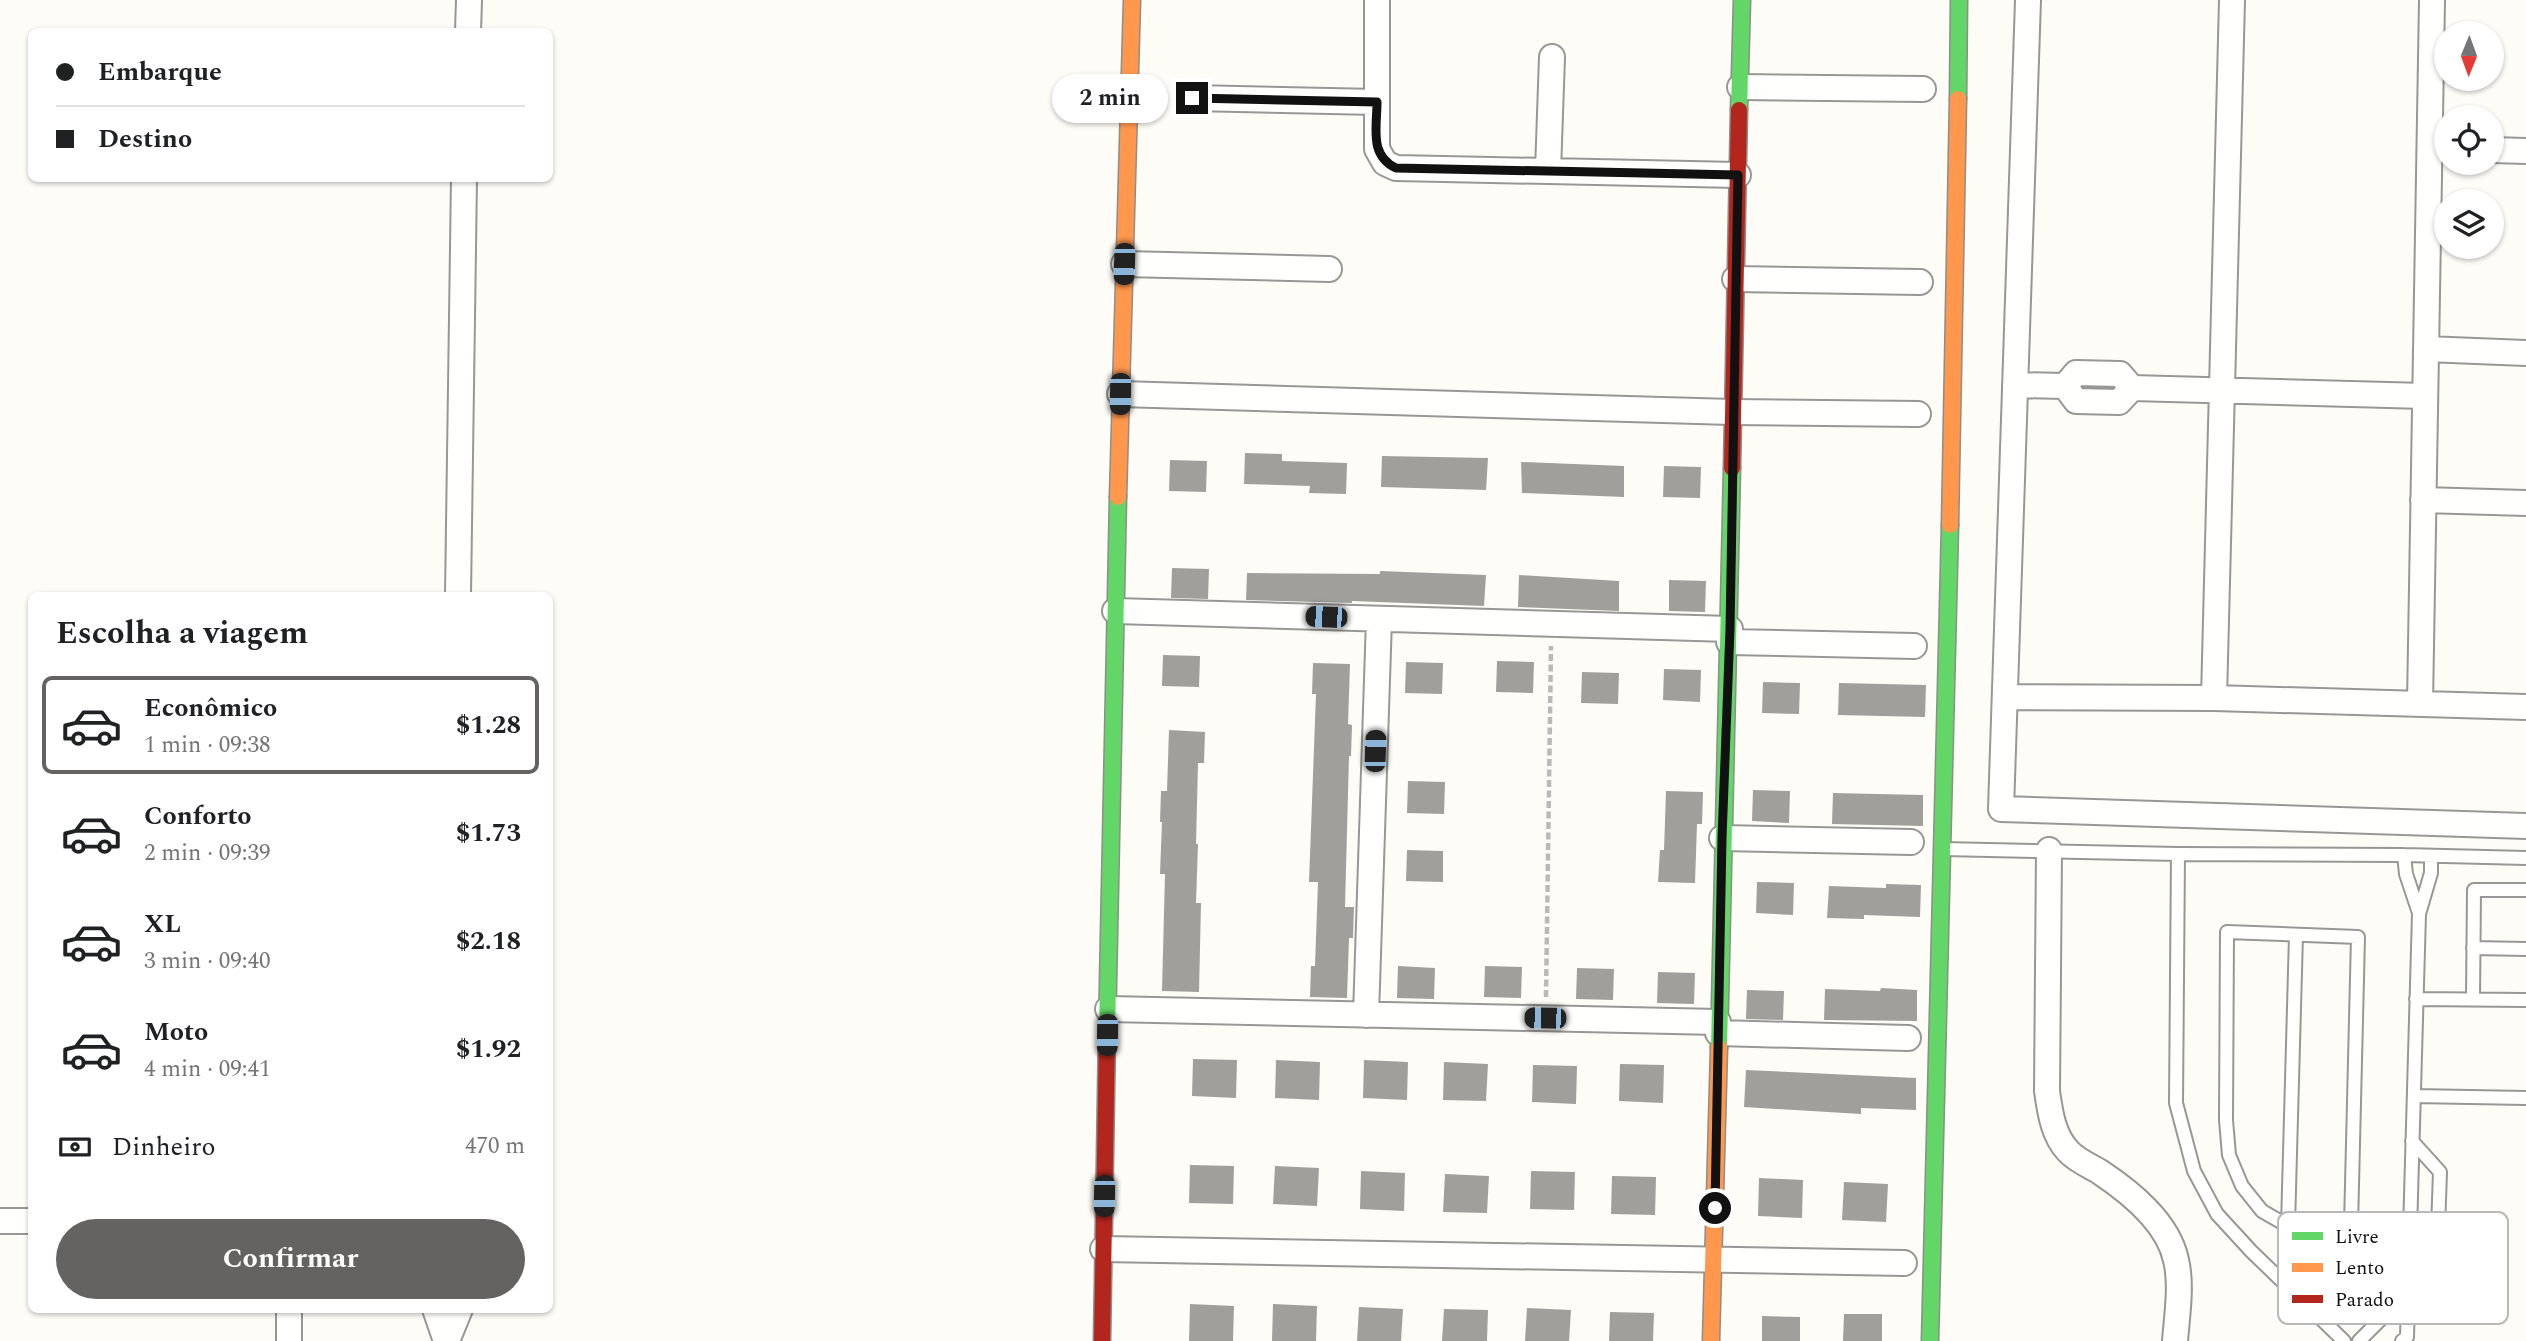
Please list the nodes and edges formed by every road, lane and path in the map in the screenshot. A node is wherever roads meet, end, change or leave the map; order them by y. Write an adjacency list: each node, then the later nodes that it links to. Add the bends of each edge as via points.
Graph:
1 (469, 0): 11 (street)
2 (1132, 0): 24 (street)
3 (1377, 0): 16 (street)
4 (1742, 0): 13 (street)
5 (1959, 0): 10 (street)
6 (1976, 0): 10 (street)
7 (2028, 0): 30 (street)
8 (2232, 0): 31 (street)
9 (2432, 0): 17 (street)
10 (1959, 17): 51 (street)
11 (468, 28)
12 (1552, 57): 20 (street)
13 (1740, 87): 14 (street); 21 (street)
14 (1923, 89)
15 (1192, 98): 16 (street)
16 (1377, 102): 20 (street, via 1377,149 1385,163 1396,168)
17 (2436, 105)
18 (2504, 150): 19 (street)
19 (2526, 150)
20 (1548, 171): 21 (street)
21 (1738, 175): 26 (street)
22 (2436, 175): 28 (street)
23 (464, 182): 38 (street)
24 (1124, 264): 25 (street); 32 (street)
25 (1329, 269)
26 (1735, 279): 27 (street); 34 (street)
27 (1920, 282)
28 (2426, 349): 29 (street); 33 (street)
29 (2526, 353)
30 (2015, 385): 31 (street, via 2065,386 2076,401 2119,402 2132,388); 44 (street)
31 (2222, 390): 33 (street); 45 (street)
32 (1120, 394): 34 (street); 39 (street)
33 (2425, 396): 36 (street)
34 (1732, 412): 35 (street); 42 (street)
35 (1918, 414)
36 (2423, 500): 37 (street); 46 (street)
37 (2526, 503)
38 (458, 592)
39 (1115, 611): 40 (street); 65 (street)
40 (1379, 619): 41 (street); 66 (street)
41 (1551, 624): 42 (street); 67 (path)
42 (1729, 636): 43 (street); 49 (street)
43 (1914, 646)
44 (2005, 697): 45 (street); 48 (street, via 2001,809)
45 (2214, 698): 46 (street)
46 (2420, 704): 47 (street)
47 (2526, 707)
48 (2526, 827)
49 (1722, 838): 50 (street); 68 (street)
50 (1911, 842)
51 (1942, 849): 52 (lane); 94 (street)
52 (2049, 850): 53 (lane); 95 (street, via 2047,1091 2052,1123 2068,1152 2137,1199 2164,1233 2176,1259)
53 (2178, 854): 54 (lane); 83 (lane, via 2176,1103 2194,1171 2217,1214)
54 (2404, 855): 55 (lane); 58 (lane)
55 (2431, 856): 56 (lane); 58 (lane)
56 (2526, 859)
57 (2526, 890): 60 (lane, via 2474,890)
58 (2419, 914): 62 (lane)
59 (2296, 935): 73 (lane); 74 (lane, via 2358,937); 77 (lane, via 2227,932 2229,1154 2242,1185 2262,1211)
60 (2473, 948): 61 (lane); 63 (lane)
61 (2526, 949)
62 (2416, 999): 63 (lane); 70 (lane)
63 (2473, 999): 64 (lane)
64 (2526, 1000)
65 (1108, 1009): 66 (street); 80 (street)
66 (1366, 1014): 67 (street)
67 (1545, 1018): 68 (street)
68 (1718, 1027): 69 (street); 81 (street)
69 (1908, 1038)
70 (2414, 1096): 71 (lane); 72 (lane)
71 (2526, 1098)
72 (2412, 1141): 75 (lane); 76 (lane, via 2440,1172)
73 (2288, 1212)
74 (2351, 1212)
75 (2410, 1212)
76 (2439, 1212)
77 (2278, 1220)
78 (0, 1221): 79 (street)
79 (28, 1222)
80 (1103, 1249): 81 (street); 92 (street)
81 (1714, 1258): 82 (street); 93 (street)
82 (1904, 1262)
83 (2278, 1277)
84 (289, 1313): 90 (street)
85 (436, 1313): 91 (street)
86 (458, 1313): 91 (street)
87 (2326, 1324): 96 (lane)
88 (2376, 1324): 97 (lane)
89 (2407, 1324): 98 (lane, via 2407,1337)
90 (289, 1341)
91 (446, 1341)
92 (1102, 1341)
93 (1711, 1341)
94 (1930, 1341)
95 (2175, 1341)
96 (2344, 1341)
97 (2359, 1341)
98 (2402, 1341)

